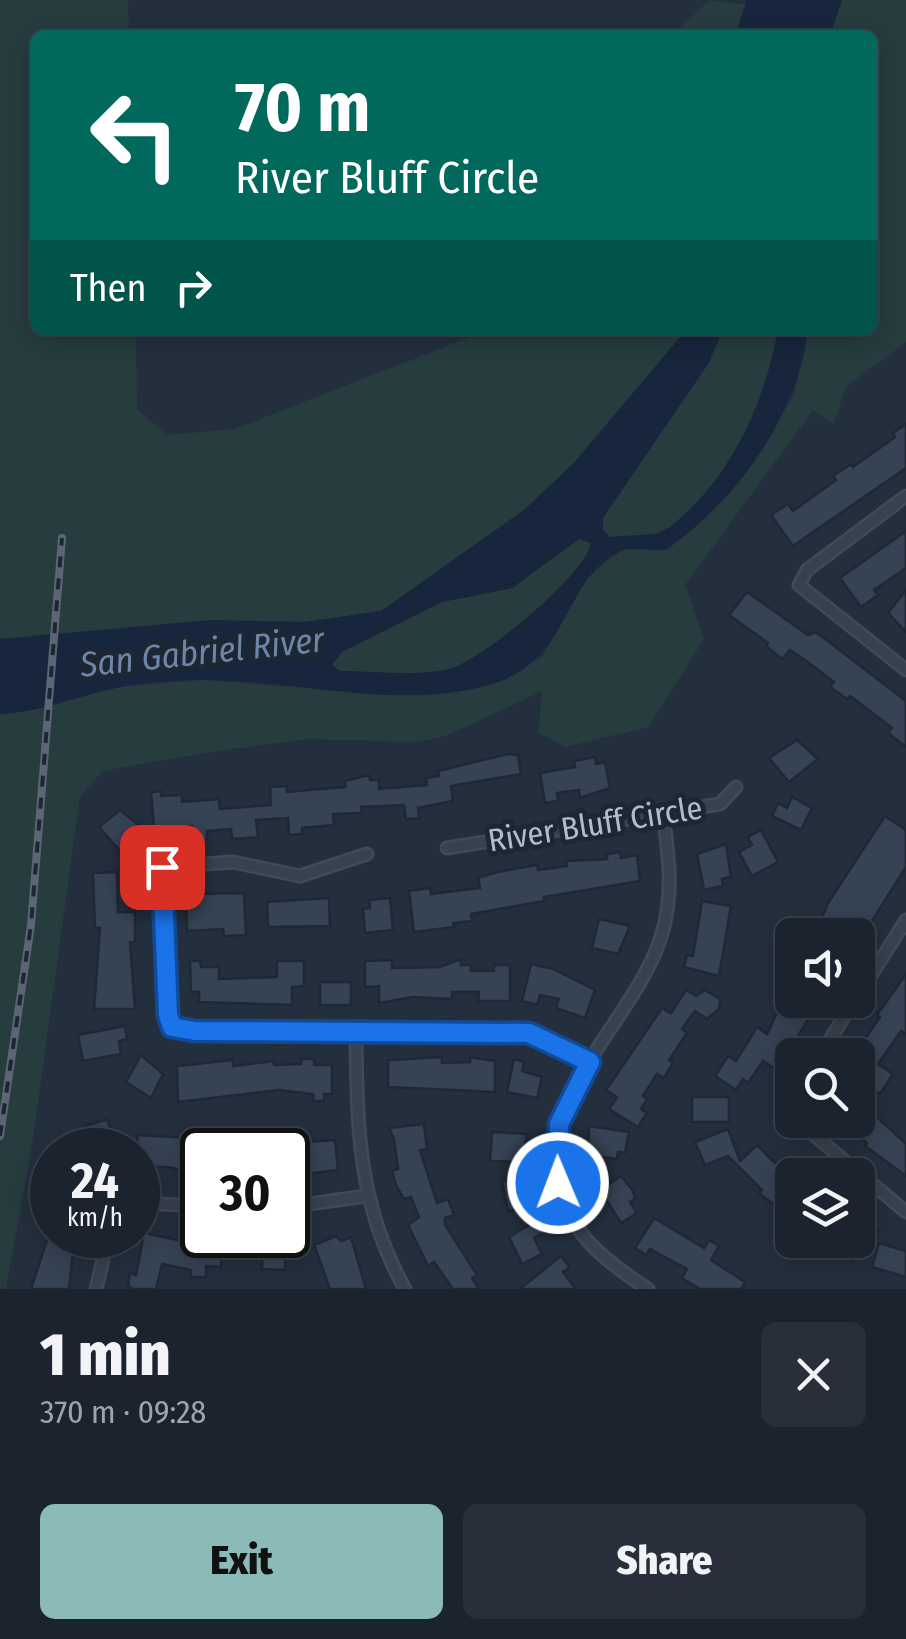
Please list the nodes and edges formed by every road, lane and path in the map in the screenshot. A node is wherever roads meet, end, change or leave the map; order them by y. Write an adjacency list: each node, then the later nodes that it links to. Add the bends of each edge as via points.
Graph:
1 (906, 496): 2 (street, via 816,562 799,585)
2 (906, 670)
3 (736, 787): 4 (street, River Bluff Circle, via 720,804)
4 (663, 815): 5 (street, River Bluff Circle); 10 (street, via 670,875 660,939)
5 (447, 848)
6 (367, 854): 9 (street, via 300,876 234,862 162,867 172,1027)
7 (906, 920): 8 (street)
8 (875, 968)
9 (356, 1029): 10 (street, via 529,1033); 12 (street)
10 (590, 1062): 18 (street, via 559,1124 560,1190 582,1238)
11 (819, 1138): 14 (street)
12 (366, 1196): 13 (street); 17 (street)
13 (310, 1204)
14 (906, 1212)
15 (103, 1258): 16 (street)
16 (96, 1289)
17 (406, 1289)
18 (648, 1289)

